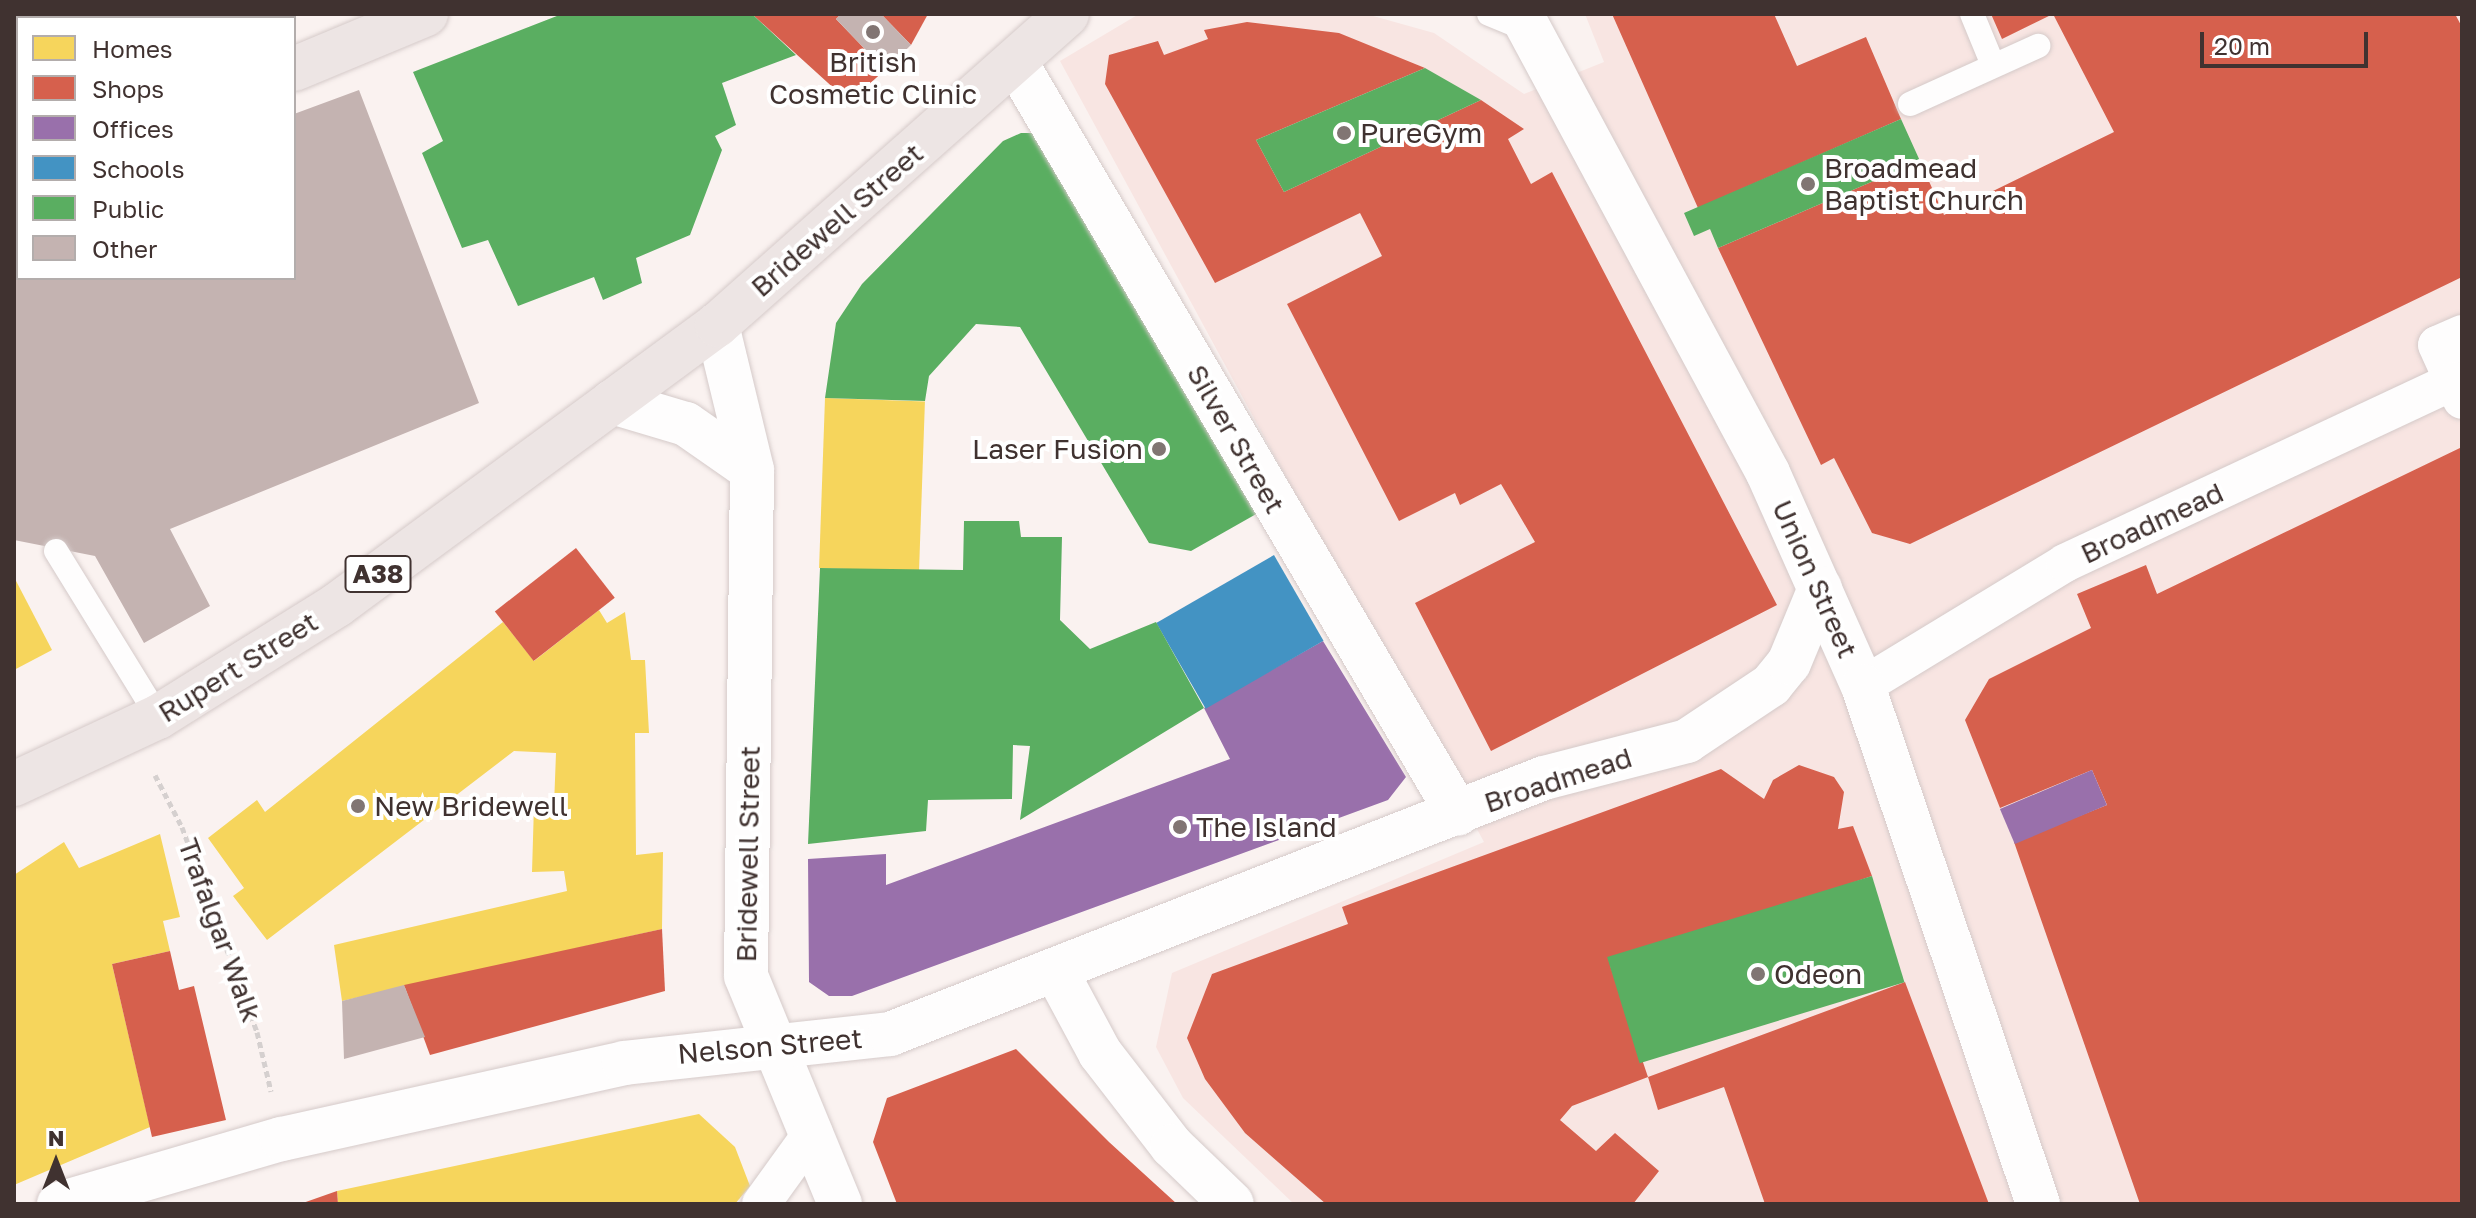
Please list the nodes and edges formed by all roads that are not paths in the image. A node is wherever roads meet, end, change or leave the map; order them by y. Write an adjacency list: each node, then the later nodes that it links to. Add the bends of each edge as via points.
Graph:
1 (426, 14): 9 (main road)
2 (1067, 14): 7 (main road, Bridewell Street / A38)
3 (1489, 14): 5 (lane, Union Street)
4 (1972, 14): 8 (lane)
5 (1526, 22): 17 (street, Union Street, via 1768,473)
6 (2038, 46): 8 (lane)
7 (1016, 63): 11 (main road, Bridewell Street / A38); 21 (street, Silver Street)
8 (1993, 65): 10 (lane)
9 (296, 68)
10 (1910, 104)
11 (717, 325): 14 (main road, Rupert Street / A38); 15 (street, Bridewell Street)
12 (2462, 334): 13 (street, Broadmead, via 2437,345)
13 (2458, 390): 18 (street, Broadmead, via 2065,563)
14 (612, 402): 15 (street, via 686,424); 19 (main road, Rupert Street / A38, via 337,605)
15 (752, 470): 23 (street, Bridewell Street, via 746,976)
16 (56, 551): 19 (lane)
17 (1820, 588): 18 (street, Union Street); 21 (street, Broadmead, via 1789,663 1739,712 1687,741 1544,778)
18 (1878, 679): 29 (street, Union Street)
19 (145, 724): 20 (main road, Rupert Street / A38)
20 (14, 784)
21 (1458, 814): 22 (street, Nelson Street)
22 (1056, 971): 23 (street, Nelson Street, via 890,1034 844,1043); 28 (street, via 1100,1053 1172,1146)
23 (769, 1043): 24 (street, Bridewell Street); 25 (street, Nelson Street, via 624,1063 282,1139)
24 (813, 1132): 26 (street); 27 (street, Bridewell Street)
25 (59, 1204)
26 (761, 1204)
27 (840, 1204)
28 (1232, 1204)
29 (2038, 1204)

